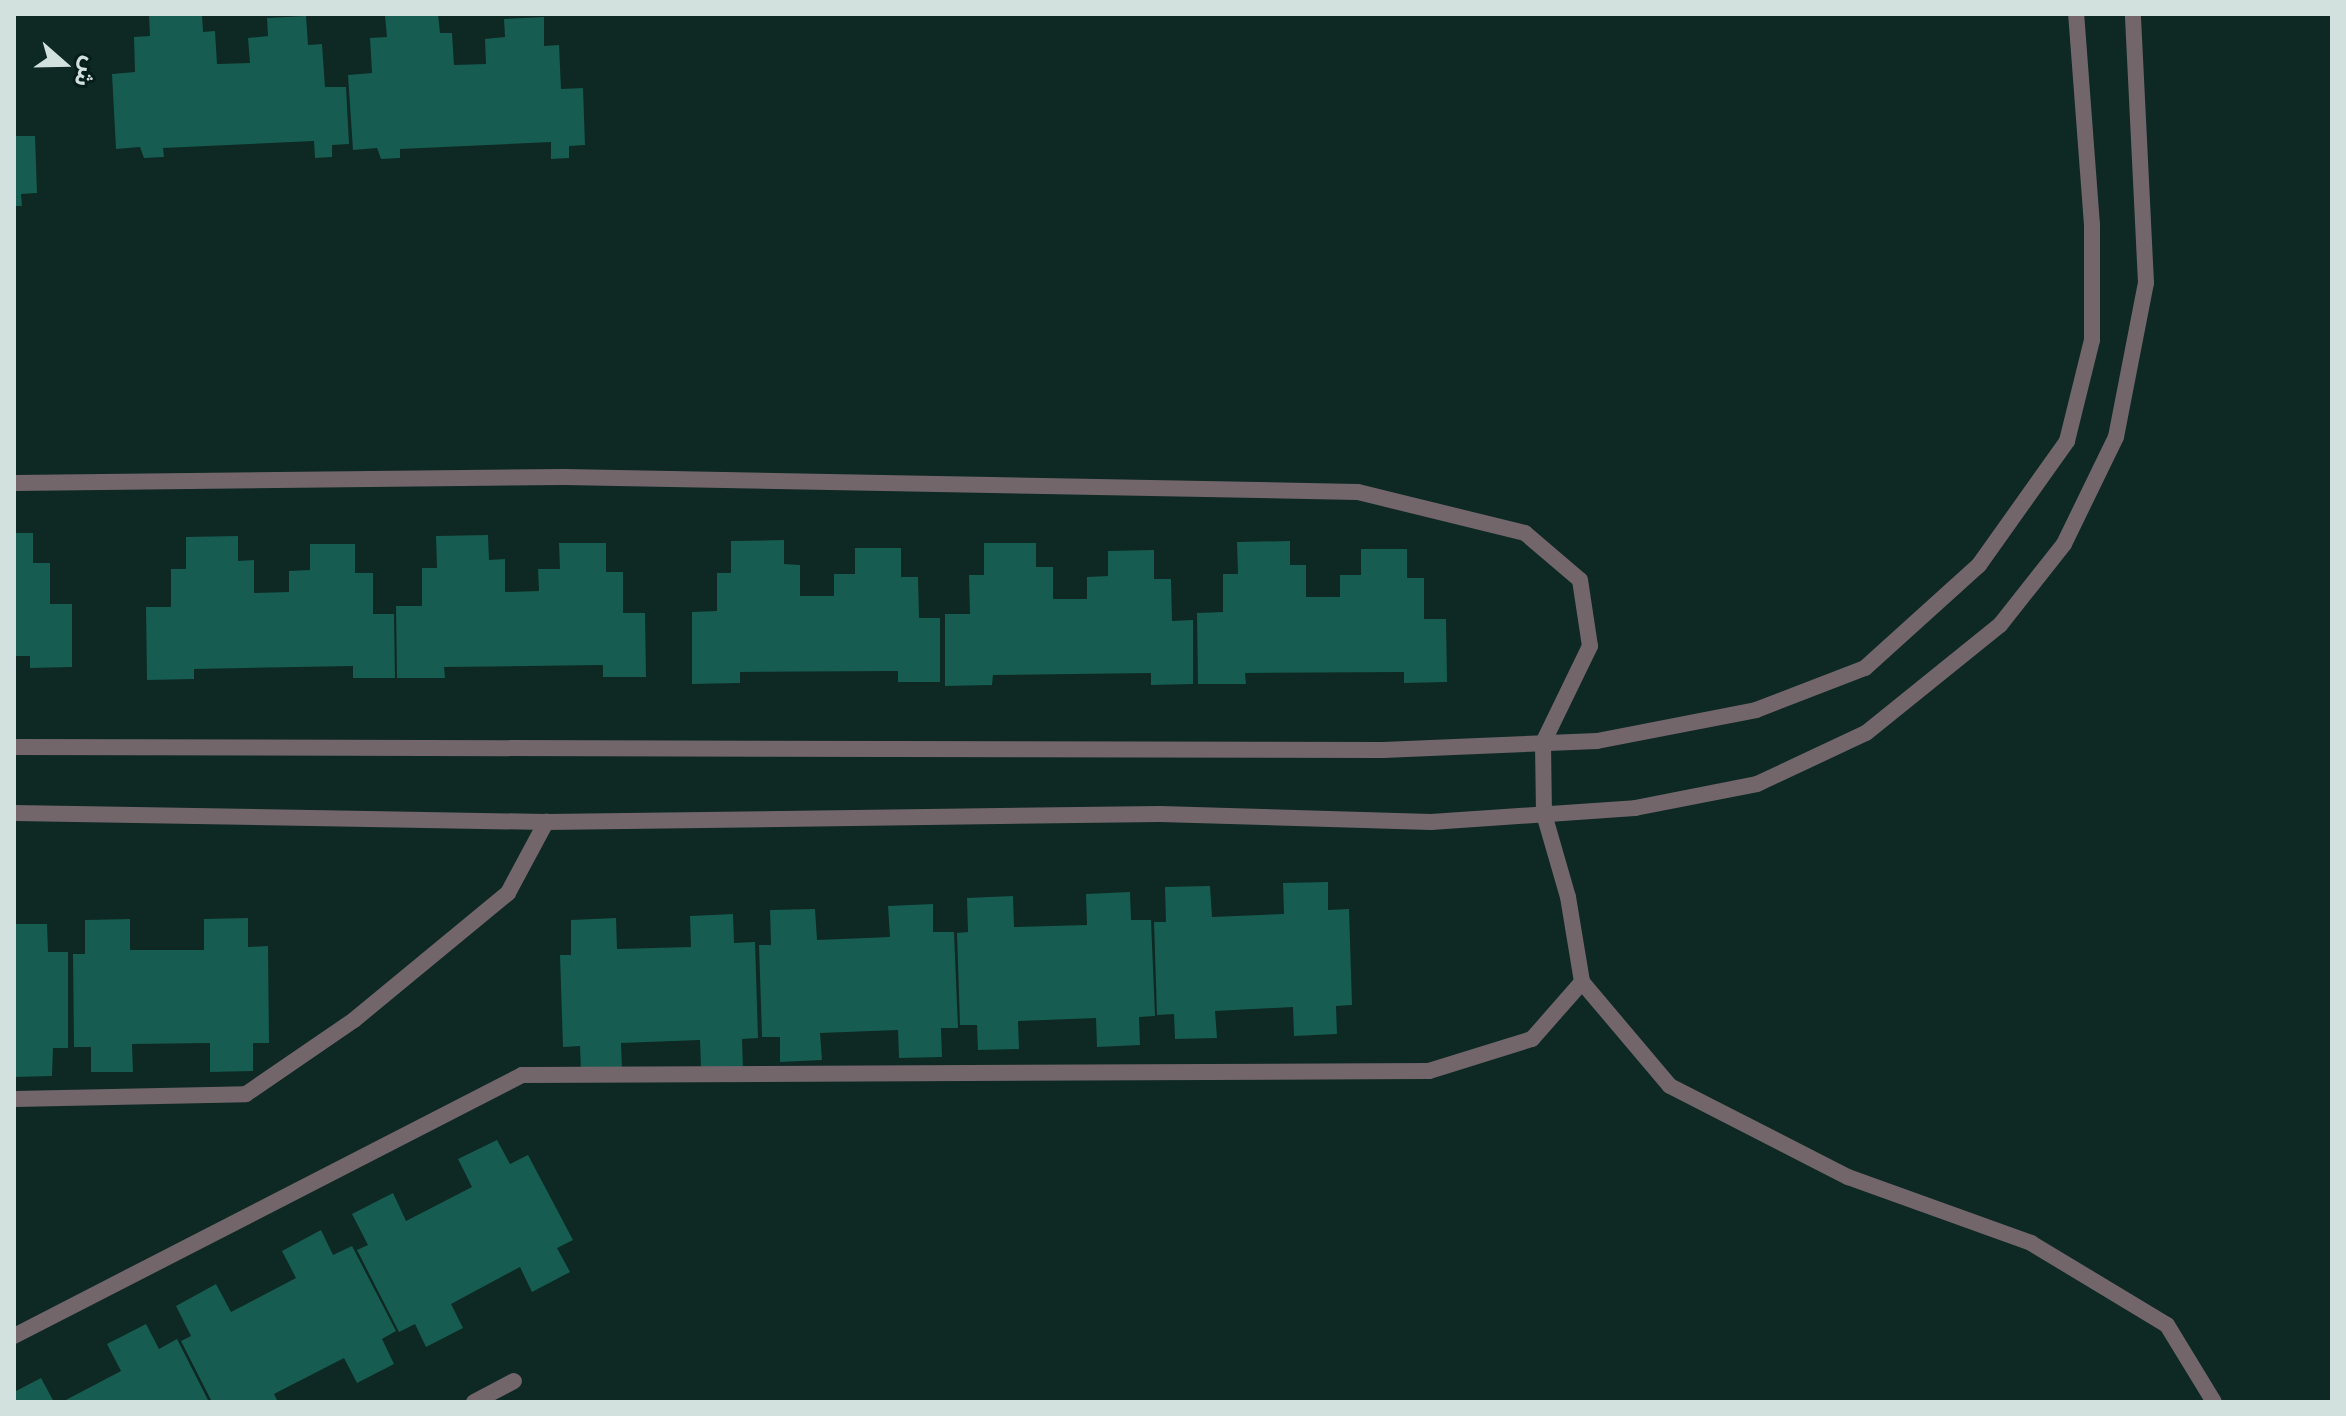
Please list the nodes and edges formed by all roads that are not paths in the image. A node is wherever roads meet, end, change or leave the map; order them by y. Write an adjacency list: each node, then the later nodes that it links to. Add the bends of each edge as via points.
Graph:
1 (2076, 14): 4 (street, via 2092,225 2092,340 2067,441 1979,565 1865,668 1756,710 1597,741)
2 (2133, 14): 7 (street, via 2146,283 2116,437 2064,544 2000,625 1866,733 1757,784 1635,808)
3 (14, 483): 4 (street, via 564,477 1358,492 1525,533 1580,580 1590,646)
4 (1543, 743): 5 (street, via 1383,750); 7 (street)
5 (14, 747)
6 (14, 813): 8 (street)
7 (1544, 814): 8 (street, via 1431,822 1160,814); 9 (street, via 1568,897)
8 (546, 822): 10 (street, via 508,893 354,1020 246,1094)
9 (1582, 982): 11 (street, via 1532,1039 1429,1071 522,1075); 14 (street, via 1670,1086 1848,1177 2031,1243 2167,1325)
10 (14, 1099)
11 (14, 1336)
12 (514, 1381): 13 (street)
13 (474, 1402)
14 (2214, 1402)

